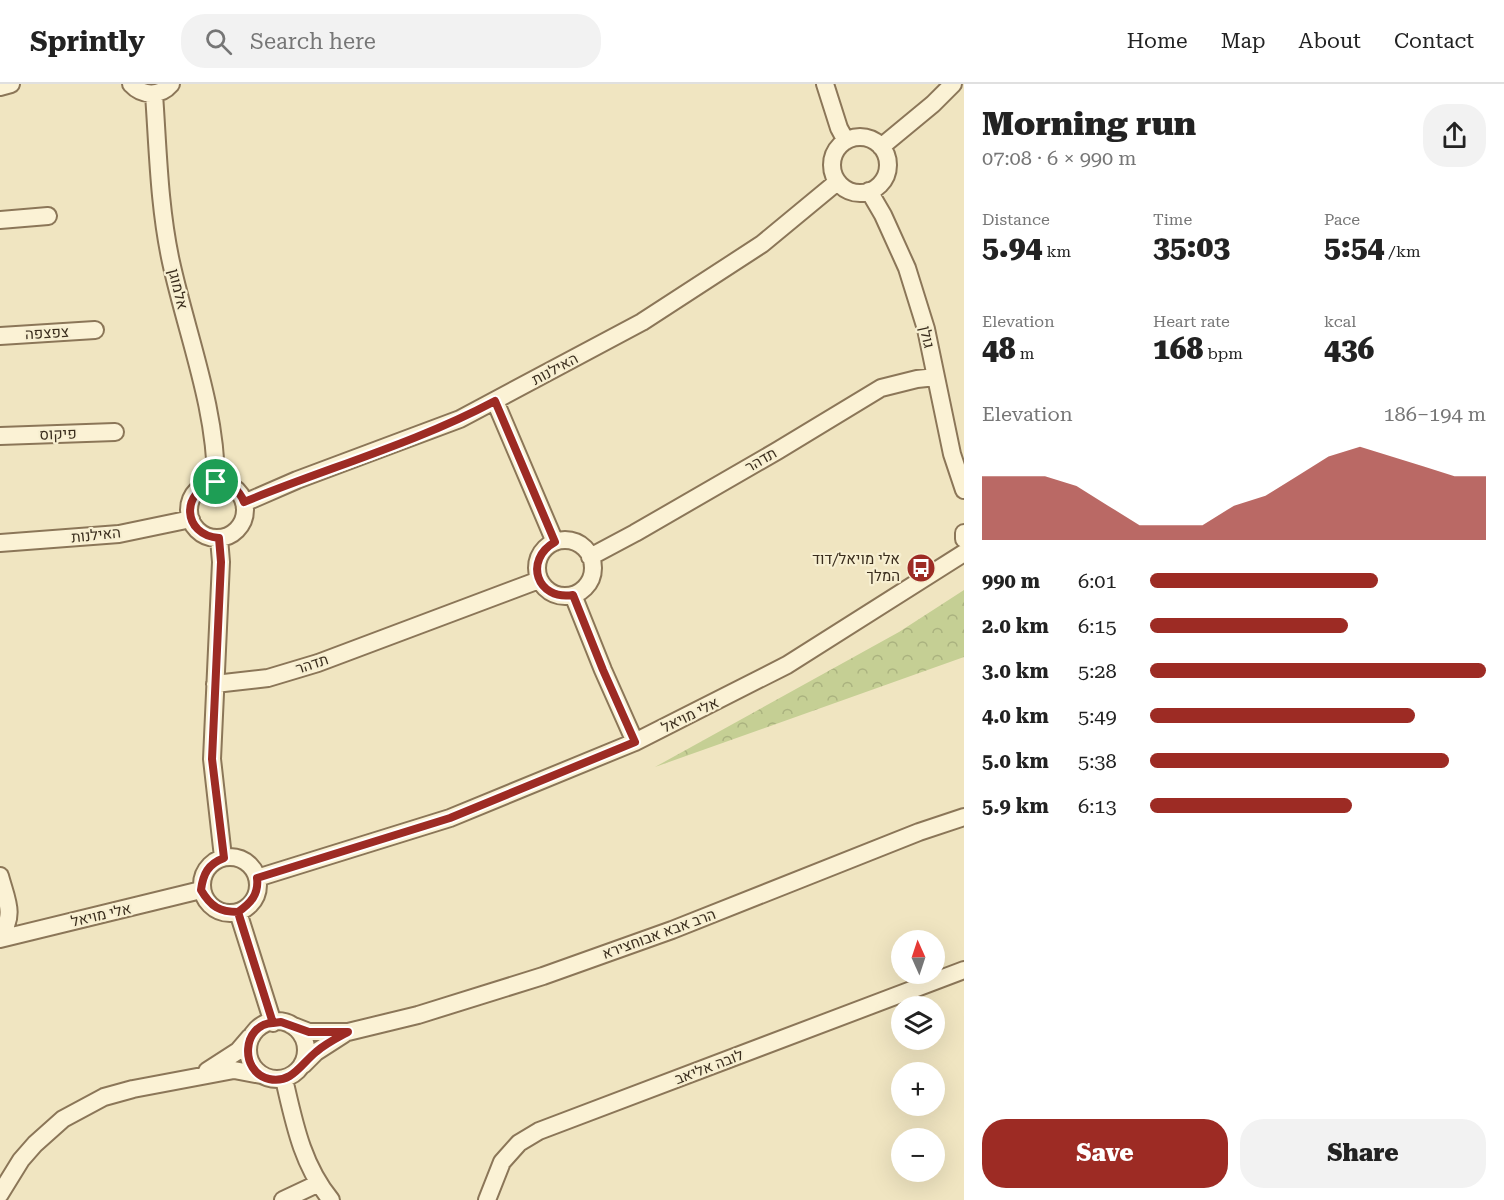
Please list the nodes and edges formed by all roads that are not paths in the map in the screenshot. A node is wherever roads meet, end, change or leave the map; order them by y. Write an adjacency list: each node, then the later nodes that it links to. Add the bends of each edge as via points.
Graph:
1 (11, 84): 6 (street)
2 (131, 84): 7 (street, via 140,92)
3 (171, 84): 7 (street)
4 (825, 84): 8 (street)
5 (953, 84): 9 (street)
6 (0, 87)
7 (153, 94): 20 (street, אלמוגן, via 171,261 210,413)
8 (846, 141): 9 (street, via 865,138); 10 (street, via 832,159)
9 (881, 147): 11 (street, via 887,169 882,183)
10 (837, 182): 11 (street, via 848,191); 17 (street, האילנות, via 762,244 642,322)
11 (869, 192): 16 (street, גולן, via 906,268 926,329)
12 (48, 216): 13 (street)
13 (0, 220)
14 (94, 330): 15 (street, צפצפה)
15 (0, 336)
16 (936, 377): 21 (street, גולן); 30 (street, תדהר, via 881,388)
17 (495, 401): 22 (street, האילנות, via 460,419); 27 (street)
18 (115, 432): 19 (street, פיקוס)
19 (0, 436)
20 (216, 482): 22 (street, via 237,490); 23 (street, via 194,494)
21 (964, 490)
22 (244, 502): 25 (street, via 245,517 238,529)
23 (191, 519): 25 (street, via 199,531); 28 (street, האילנות, via 119,534)
24 (964, 533): 26 (street)
25 (219, 538): 33 (street)
26 (964, 539)
27 (555, 542): 30 (street, via 578,544); 31 (street, via 538,560)
28 (0, 543)
29 (964, 553): 34 (street, אלי מויאל, via 788,665)
30 (590, 556): 32 (street, via 589,581)
31 (539, 580): 32 (street, via 552,593); 33 (street, תדהר, via 318,663 268,678)
32 (573, 595): 34 (street)
33 (215, 684): 36 (street, via 212,759)
34 (635, 742): 38 (street, אלי מויאל, via 450,818)
35 (964, 817): 47 (street, הרב אבא אבוחצירא, via 543,976)
36 (224, 858): 38 (street, via 247,863); 39 (street, via 209,866)
37 (0, 876): 41 (street)
38 (257, 878): 40 (street, via 253,900)
39 (201, 890): 40 (street, via 216,908); 42 (street, אלי מויאל)
40 (238, 912): 45 (street)
41 (10, 914): 42 (street); 43 (street)
42 (33, 930): 43 (street, אלי מויאל)
43 (0, 937)
44 (964, 970): 57 (street, לובה אליאב, via 539,1131 519,1143 502,1162)
45 (273, 1023): 46 (street); 48 (street, via 258,1028)
46 (291, 1025): 47 (street, הרב אבא אבוחצירא, via 309,1032); 49 (street, via 304,1040 306,1050)
47 (348, 1032): 49 (street, הרב אבא אבוחצירא, via 316,1052)
48 (251, 1036): 50 (street, via 238,1052); 51 (street, via 248,1059)
49 (300, 1069): 52 (street)
50 (198, 1075): 51 (street, via 234,1070); 54 (street, via 104,1097 63,1119 21,1160)
51 (261, 1075): 52 (street)
52 (284, 1078): 53 (street, via 303,1152)
53 (317, 1184): 55 (street); 56 (street)
54 (0, 1194)
55 (283, 1200)
56 (331, 1200)
57 (487, 1200)

